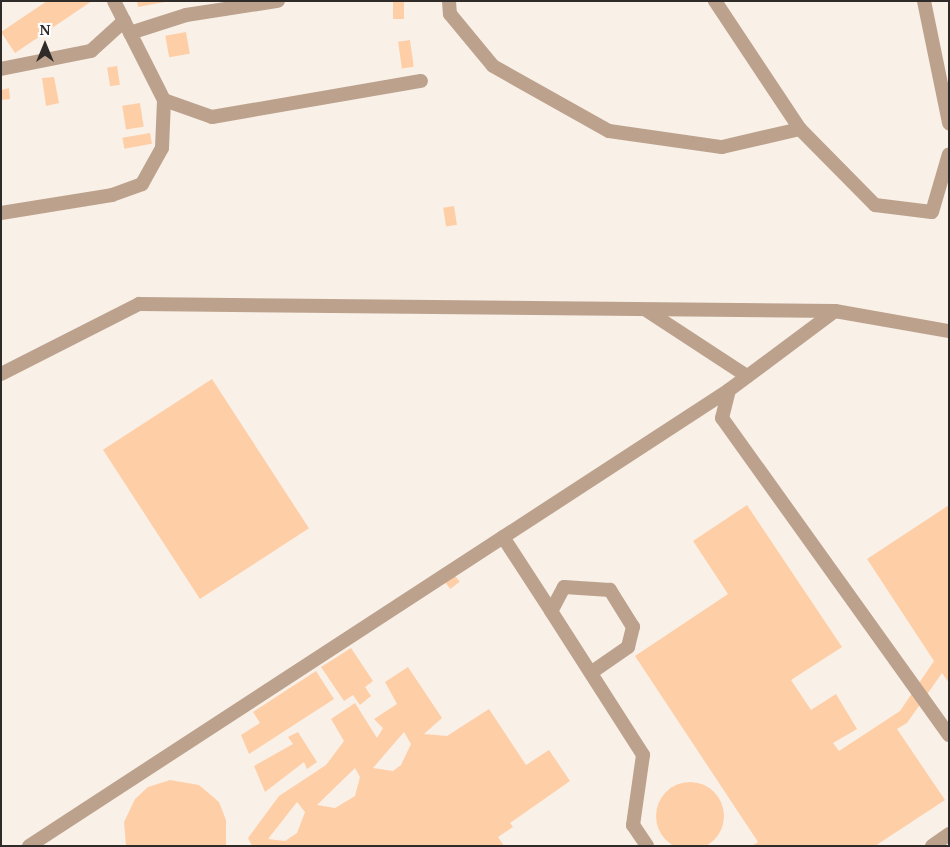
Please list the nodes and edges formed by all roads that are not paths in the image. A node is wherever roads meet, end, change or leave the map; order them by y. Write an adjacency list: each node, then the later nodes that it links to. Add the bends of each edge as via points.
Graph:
1 (114, 1): 7 (lane)
2 (278, 1): 6 (lane)
3 (449, 1): 12 (lane, via 450,14 492,66 609,131 722,147)
4 (715, 1): 12 (lane)
5 (924, 1): 11 (lane)
6 (204, 7): 7 (lane)
7 (127, 27): 8 (lane, via 91,51); 10 (lane)
8 (1, 69)
9 (421, 81): 10 (lane, via 212,117)
10 (164, 100): 14 (lane, via 162,148 142,184 112,195)
11 (949, 123)
12 (800, 129): 13 (lane, via 875,205 932,212)
13 (949, 154)
14 (1, 212)
15 (645, 309): 16 (lane); 18 (lane, via 139,304); 19 (lane)
16 (835, 311): 17 (lane); 19 (lane)
17 (949, 331)
18 (1, 374)
19 (747, 376): 20 (lane)
20 (729, 390): 21 (lane); 24 (lane, via 722,418)
21 (503, 537): 22 (lane); 26 (lane)
22 (551, 611): 23 (lane); 23 (lane, via 564,587 610,590 632,627 628,647)
23 (592, 672): 27 (lane, via 643,755 633,825)
24 (949, 735)
25 (949, 834): 28 (lane)
26 (29, 846)
27 (647, 846)
28 (932, 846)

